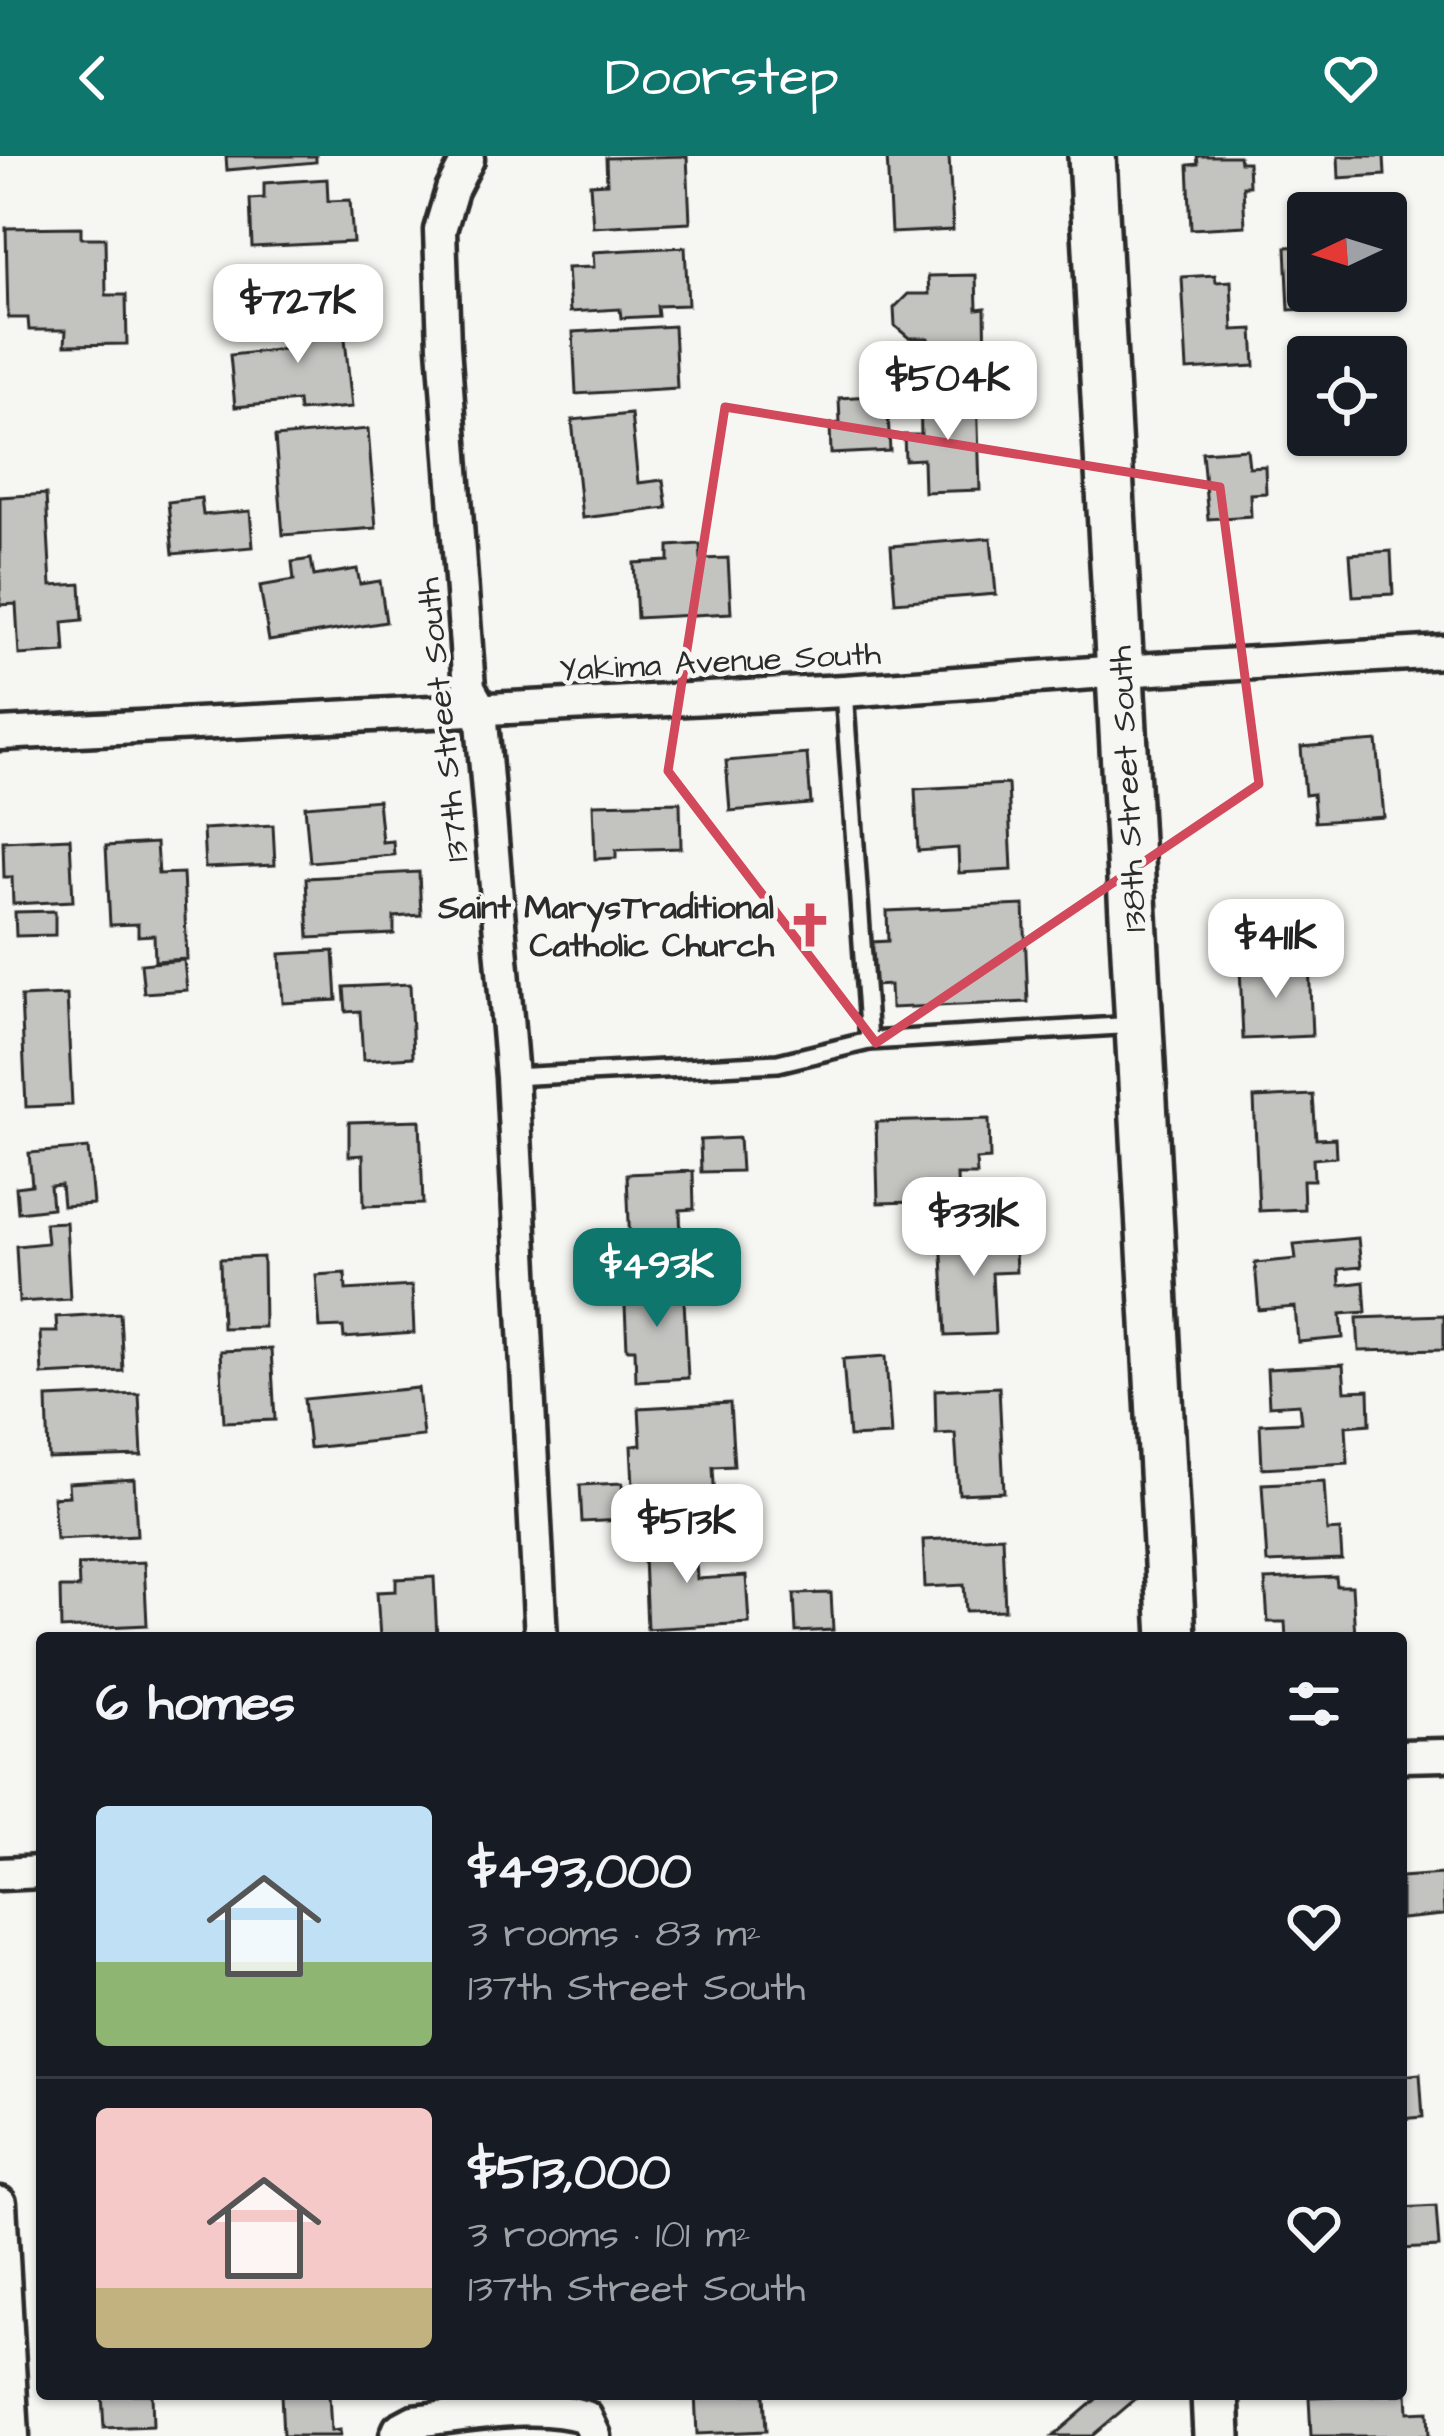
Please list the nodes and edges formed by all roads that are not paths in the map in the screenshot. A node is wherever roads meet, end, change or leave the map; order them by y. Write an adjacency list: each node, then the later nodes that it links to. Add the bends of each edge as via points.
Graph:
1 (1092, 156): 4 (street, 138th Street South)
2 (468, 159): 6 (street, 137th Street South, via 440,230 469,688)
3 (1444, 652): 4 (street, Yakima Avenue South)
4 (1120, 670): 5 (street, Yakima Avenue South); 8 (street, 138th Street South)
5 (844, 691): 6 (street, Yakima Avenue South); 9 (lane)
6 (481, 709): 7 (street, Yakima Avenue South); 10 (street, 137th Street South)
7 (0, 734)
8 (1138, 1025): 9 (lane); 12 (street, 138th Street South)
9 (869, 1041): 10 (lane, via 778,1063)
10 (512, 1077): 11 (street, 137th Street South)
11 (541, 1632)
12 (1172, 1632)
13 (1444, 1755): 14 (street)
14 (1407, 1756)
15 (36, 1872): 16 (street)
16 (0, 1874)
17 (0, 2203): 20 (street)
18 (1215, 2400): 22 (street)
19 (595, 2435): 21 (street, via 586,2417 539,2409 414,2421)
20 (13, 2436)
21 (396, 2436)
22 (1217, 2436)

